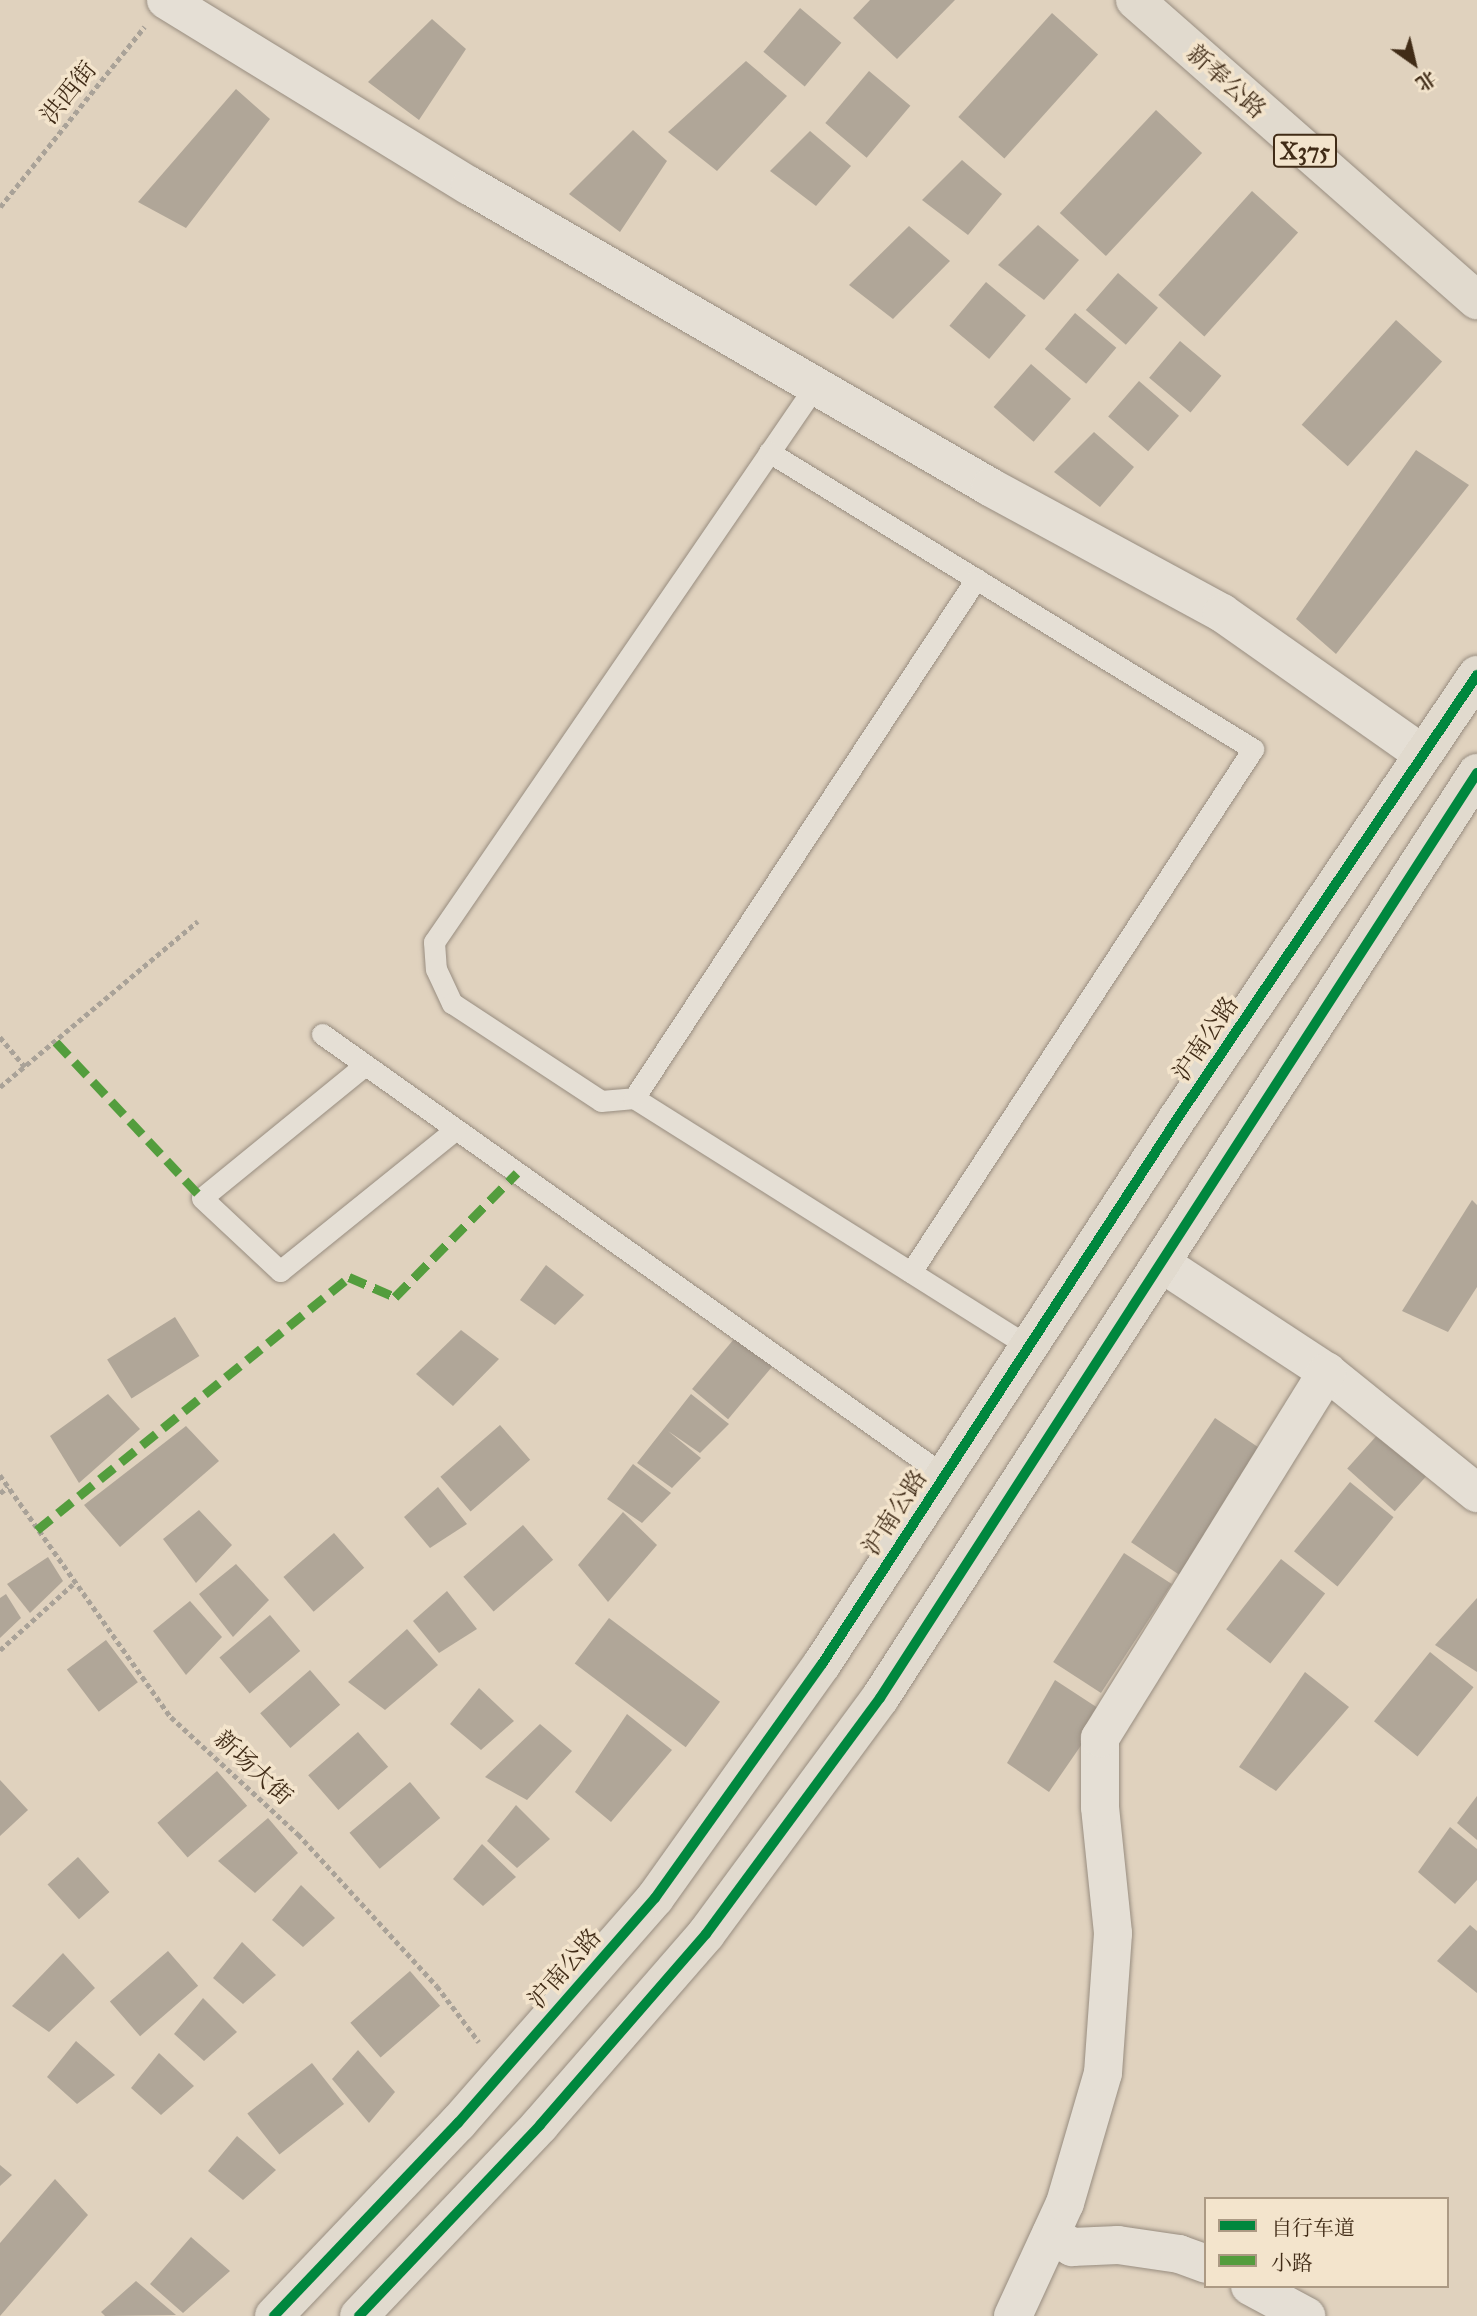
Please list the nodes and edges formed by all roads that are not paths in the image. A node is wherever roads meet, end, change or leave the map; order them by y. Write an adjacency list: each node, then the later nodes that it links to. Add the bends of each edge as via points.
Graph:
1 (166, 0): 4 (street, via 470,186)
2 (1135, 0): 3 (main road, 新奉公路 / X375)
3 (1477, 300)
4 (815, 386): 5 (lane); 8 (street, via 1222,613)
5 (769, 452): 6 (lane); 12 (lane, via 434,942 436,969 452,1003 601,1101)
6 (976, 579): 12 (lane); 15 (lane, via 1253,749)
7 (1477, 676): 8 (main road, 沪南公路)
8 (1421, 753): 16 (main road, 沪南公路)
9 (1477, 773): 14 (main road, via 1444,817)
10 (322, 1034): 11 (lane)
11 (365, 1065): 13 (lane); 13 (lane, via 202,1198 280,1271)
12 (634, 1098): 15 (lane)
13 (456, 1129): 18 (lane)
14 (1161, 1263): 17 (street); 24 (main road, via 880,1698 706,1934 540,2125)
15 (911, 1272): 16 (lane)
16 (1028, 1347): 18 (main road, 沪南公路)
17 (1327, 1372): 19 (street); 20 (street, via 1100,1738 1100,1807 1113,1933 1103,2073 1066,2203)
18 (945, 1476): 23 (main road, 沪南公路, via 822,1664 655,1898 502,2073)
19 (1477, 1493)
20 (1051, 2234): 21 (street, via 1072,2246 1118,2245 1179,2254); 25 (street)
21 (1204, 2263)
22 (1254, 2288): 26 (street)
23 (274, 2316)
24 (359, 2316)
25 (1013, 2316)
26 (1306, 2316)

